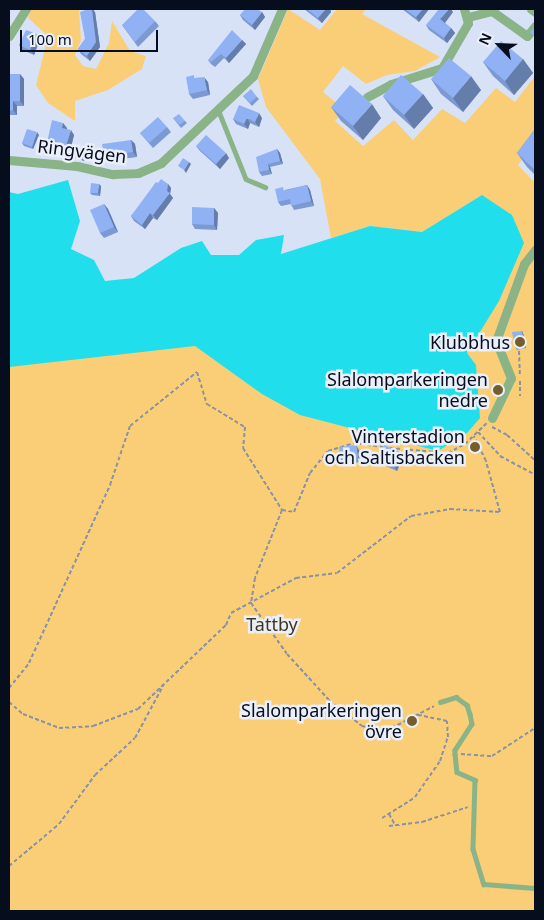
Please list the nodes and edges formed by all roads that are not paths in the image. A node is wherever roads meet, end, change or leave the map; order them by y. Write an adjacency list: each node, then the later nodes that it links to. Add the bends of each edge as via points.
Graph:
1 (26, 9): 8 (street)
2 (282, 9): 10 (street, Ringvägen, via 253,76)
3 (531, 9): 5 (street)
4 (484, 10): 6 (street); 7 (street, via 500,15 527,36)
5 (535, 12)
6 (466, 13): 9 (street, via 461,38 442,68 391,84)
7 (535, 26)
8 (9, 36)
9 (367, 97)
10 (218, 109): 11 (street, Ringvägen, via 161,163 138,174 113,174 77,166); 12 (lane, via 246,179)
11 (9, 160)
12 (265, 187)
13 (535, 250): 14 (street, via 524,264 496,341 511,378)
14 (489, 421)
15 (440, 702): 16 (lane, via 456,697 467,705 470,714 472,724 455,750 456,772 475,780 473,849 484,884)
16 (535, 888)

